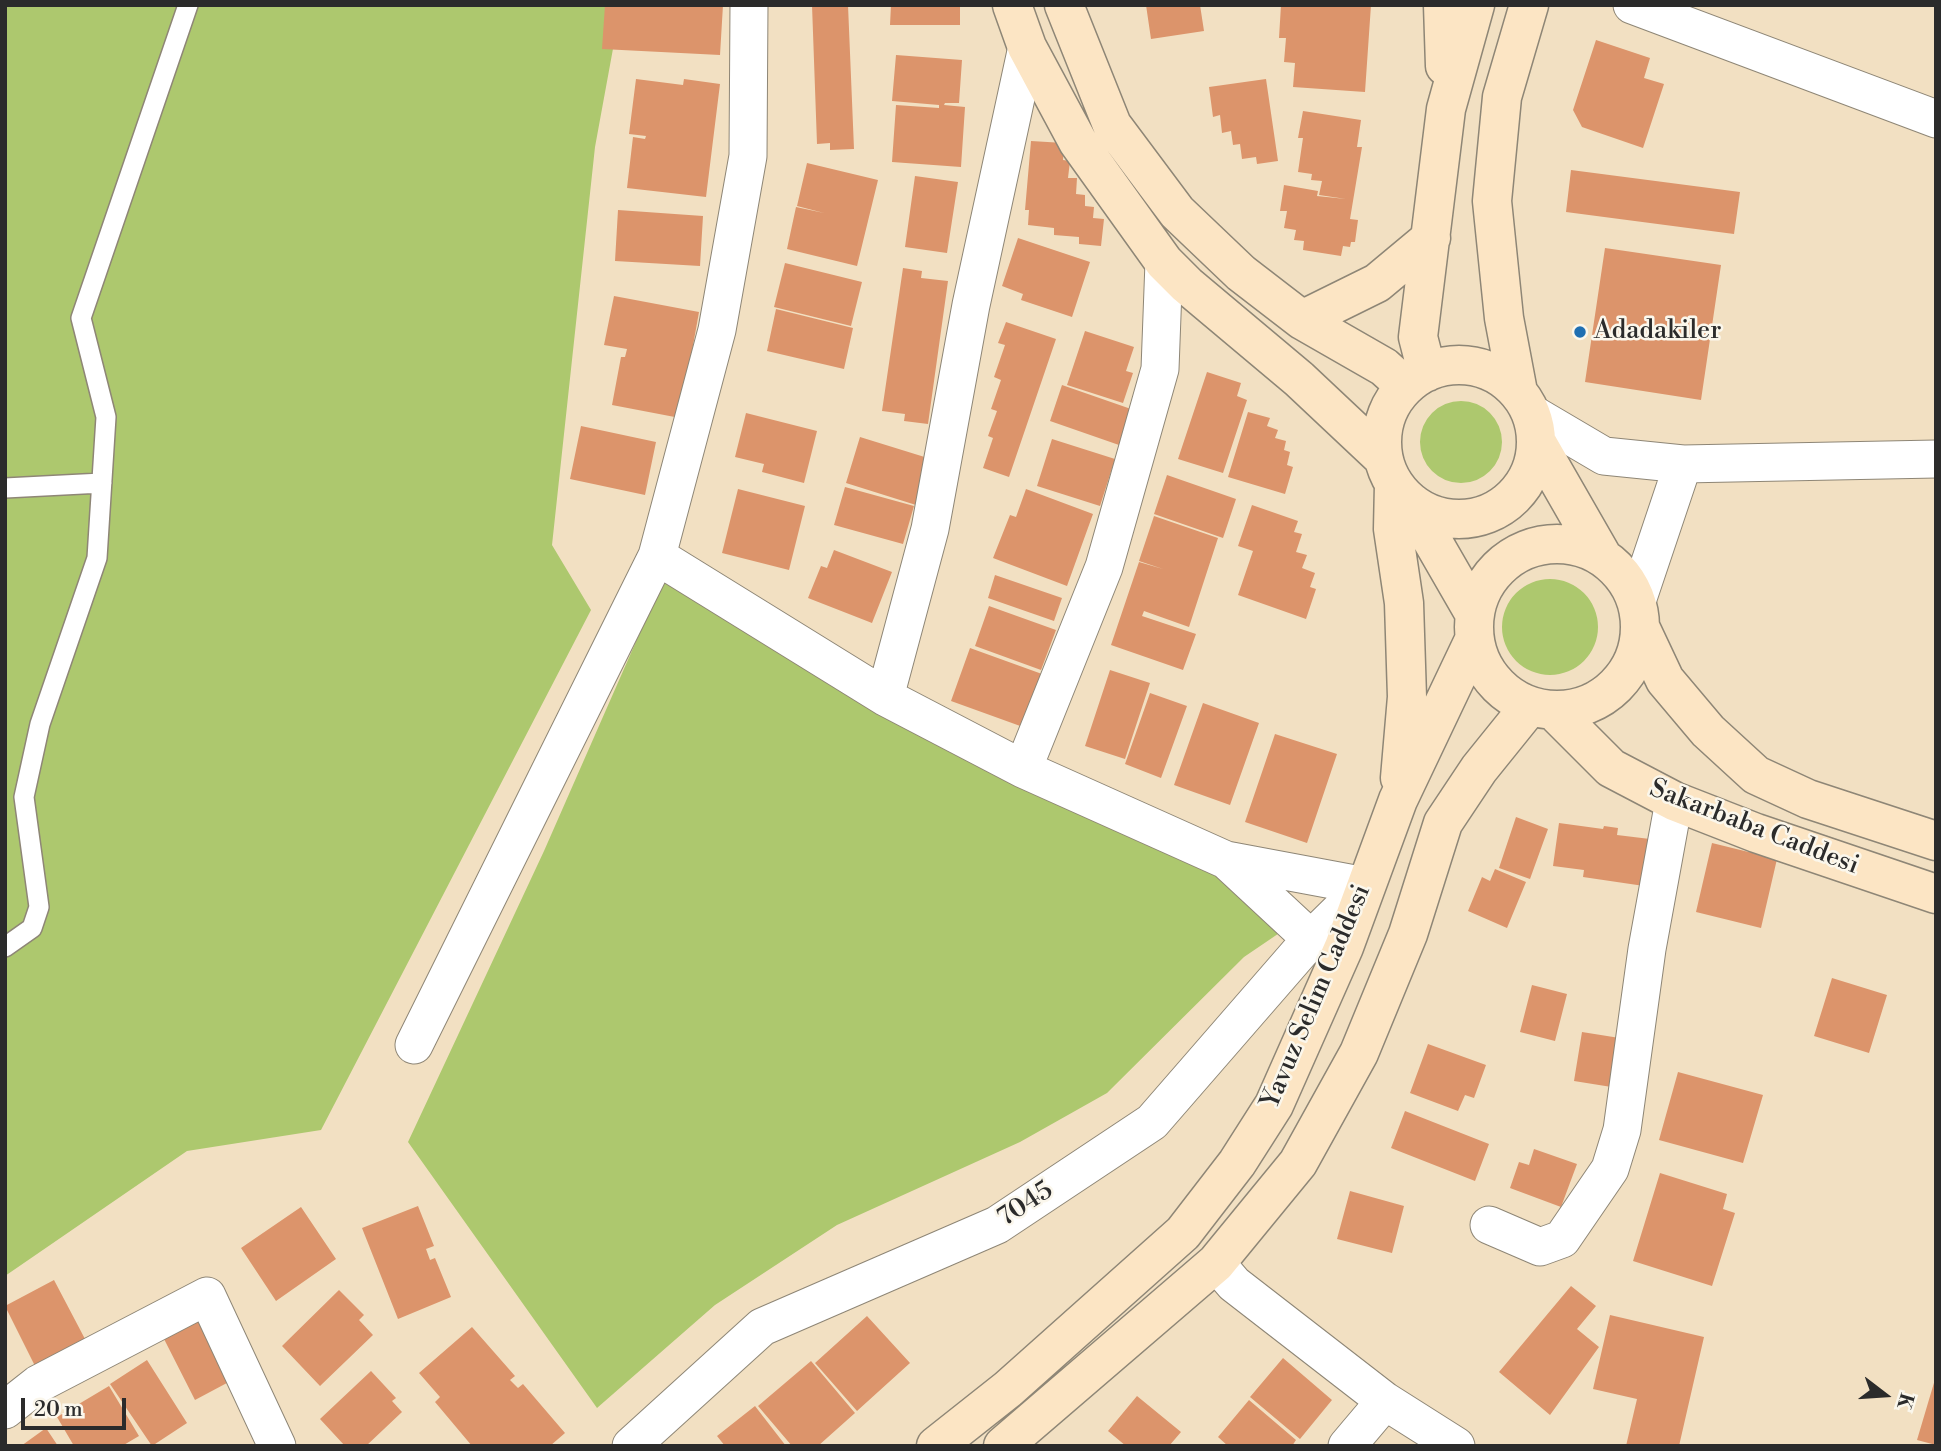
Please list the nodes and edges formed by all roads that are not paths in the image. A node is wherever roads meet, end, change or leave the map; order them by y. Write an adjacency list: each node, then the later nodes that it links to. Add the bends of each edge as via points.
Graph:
1 (188, 5): 20 (lane, via 80,318 106,417)
2 (749, 5): 22 (street, via 748,156 717,330)
3 (1012, 5): 9 (main road)
4 (1064, 5): 14 (main road, via 1112,124 1177,212 1241,273)
5 (1443, 5): 10 (main road)
6 (1475, 5): 10 (main road)
7 (1529, 5): 16 (main road, via 1502,97 1492,201 1504,318)
8 (1632, 5): 11 (street)
9 (1027, 47): 13 (main road, via 1078,142); 26 (street, via 974,292 930,529)
10 (1446, 109): 12 (main road)
11 (1936, 119)
12 (1431, 238): 14 (main road, via 1377,283); 15 (main road)
13 (1164, 262): 19 (main road, via 1299,379); 28 (street, via 1160,369 1104,567)
14 (1302, 320): 15 (main road, via 1384,367)
15 (1416, 379): 16 (main road, via 1451,365 1476,366 1499,376); 19 (main road, via 1390,407 1382,432)
16 (1528, 415): 18 (street, via 1604,456); 19 (main road, via 1532,466 1521,488 1503,506 1480,517 1431,514); 23 (main road)
17 (1936, 459): 18 (street)
18 (1683, 464): 24 (street)
19 (1396, 481): 25 (main road); 29 (main road, via 1394,529 1404,604 1407,697)
20 (102, 483): 21 (lane); 36 (lane, via 97,558 40,724 24,797 39,907 32,928)
21 (5, 488)
22 (657, 556): 26 (street); 37 (street)
23 (1602, 556): 24 (main road, via 1623,576); 25 (main road, via 1577,545 1549,543 1523,550 1500,565 1483,587)
24 (1639, 615): 27 (main road, via 1636,654 1624,678 1605,696 1581,708); 31 (main road, Sakarbaba Caddesi, via 1665,680 1708,731 1756,775 1808,799)
25 (1474, 627): 27 (main road, via 1480,662 1492,681 1509,696); 29 (main road, Yavuz Selim Caddesi)
26 (885, 697): 28 (street)
27 (1542, 709): 30 (main road, Sakarbaba Caddesi, via 1611,768); 39 (main road, Yavuz Selim Caddesi, via 1479,769 1443,822 1408,934 1359,1053 1298,1163)
28 (1023, 769): 32 (street)
29 (1398, 800): 33 (main road, Yavuz Selim Caddesi)
30 (1674, 801): 34 (main road, Sakarbaba Caddesi); 38 (street, via 1647,948 1622,1130 1610,1169 1562,1239 1540,1247)
31 (1936, 841)
32 (1226, 860): 33 (street); 35 (street)
33 (1365, 886): 35 (street, 7045); 44 (main road, Yavuz Selim Caddesi, via 1344,947 1275,1104 1237,1163 1183,1233 1008,1389)
34 (1936, 894)
35 (1311, 939): 43 (street, 7045, via 1152,1122 997,1225 762,1327)
36 (5, 947)
37 (414, 1045)
38 (1489, 1225)
39 (1216, 1263): 40 (street, via 1234,1284); 45 (main road, Yavuz Selim Caddesi)
40 (1385, 1401): 46 (street); 47 (street)
41 (5, 1410): 42 (street, via 38,1384 206,1296)
42 (276, 1446)
43 (631, 1446)
44 (936, 1446)
45 (1003, 1446)
46 (1347, 1446)
47 (1456, 1446)

